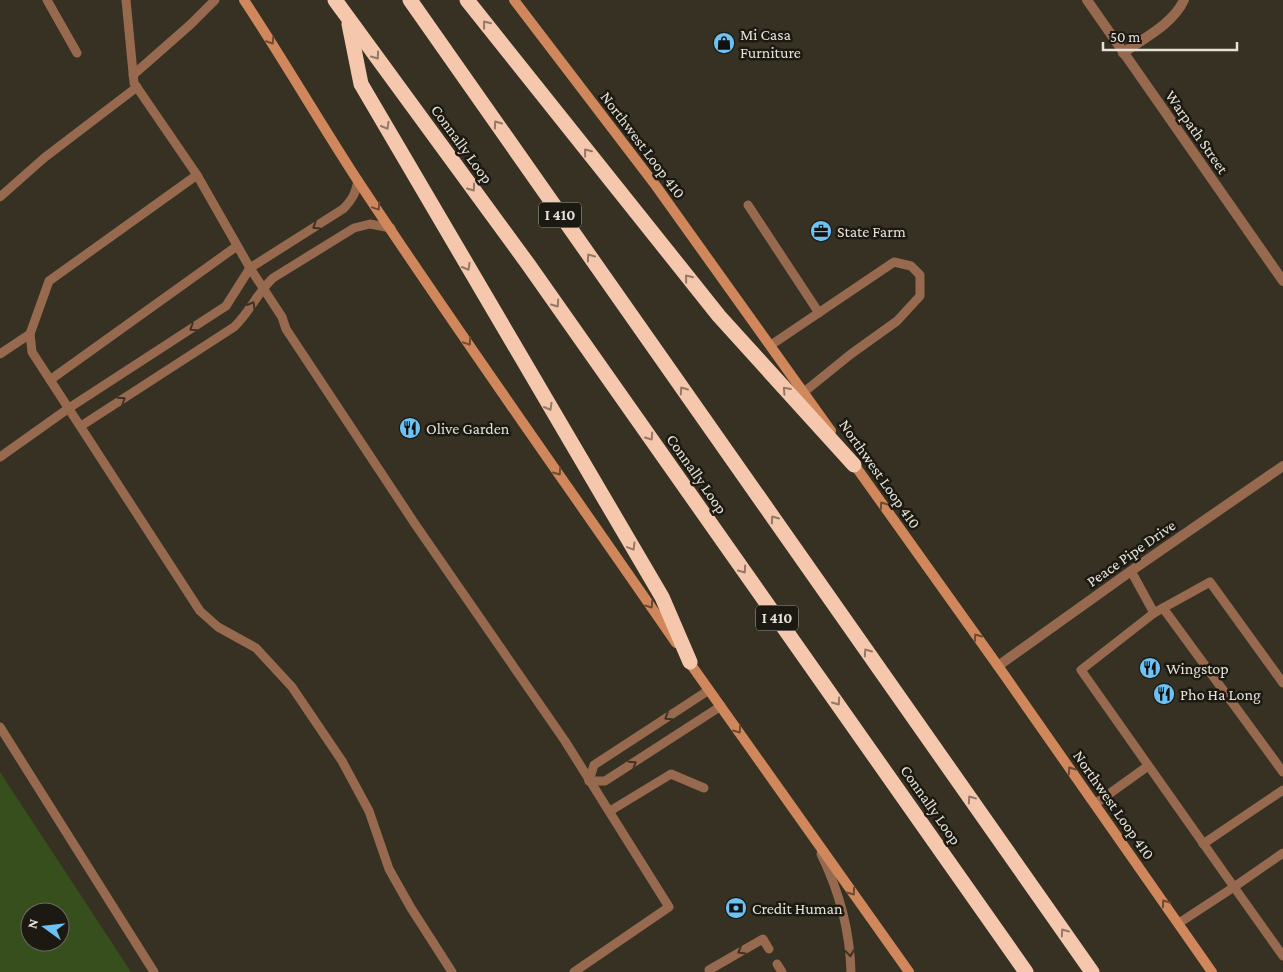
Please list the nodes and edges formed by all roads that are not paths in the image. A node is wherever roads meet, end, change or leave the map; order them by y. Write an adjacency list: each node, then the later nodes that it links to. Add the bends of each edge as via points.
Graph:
1 (47, 0): 12 (lane)
2 (126, 0): 14 (lane)
3 (215, 0): 14 (lane)
4 (244, 0): 17 (main road, one-way to 17)
5 (335, 0): 11 (highway, Connally Loop / I 410)
6 (410, 0): 66 (highway, I 410, one-way to 6)
7 (467, 0): 34 (highway, one-way to 7, via 719,316)
8 (1087, 0): 13 (street, Warpath Street)
9 (1184, 0): 13 (street, via 1164,24)
10 (517, 1): 27 (main road, Northwest Loop 410)
11 (347, 17): 39 (highway, one-way to 39, via 361,84 662,597); 65 (highway, Connally Loop / I 410, one-way to 65, via 528,264)
12 (77, 53)
13 (1124, 53): 23 (street, Warpath Street)
14 (133, 75): 15 (lane)
15 (137, 87): 16 (lane); 18 (lane, via 44,158)
16 (197, 175): 21 (lane); 26 (lane, via 49,281)
17 (358, 180): 20 (main road, one-way to 20); 22 (lane, one-way to 22, via 352,200 343,209)
18 (0, 198)
19 (748, 205): 25 (lane)
20 (390, 228): 24 (lane, via 370,224 354,228); 39 (main road, one-way to 39)
21 (237, 246): 22 (lane); 29 (lane)
22 (250, 268): 24 (lane); 31 (lane, one-way to 31, via 226,306)
23 (1283, 281)
24 (263, 287): 32 (lane, one-way to 24, via 234,328 246,316); 47 (lane, via 299,349)
25 (819, 313): 27 (lane); 30 (lane, via 894,262 911,266 920,275 920,296 897,321)
26 (30, 334): 28 (lane); 29 (lane, via 32,352)
27 (771, 345): 30 (main road, Northwest Loop 410)
28 (0, 354)
29 (50, 380): 31 (lane)
30 (804, 392): 34 (main road, Northwest Loop 410)
31 (69, 408): 32 (lane); 33 (lane)
32 (81, 426): 61 (lane, via 200,611 218,627 256,648 292,688 342,761 369,810 389,869)
33 (0, 457)
34 (854, 465): 40 (main road, Northwest Loop 410, one-way to 34)
35 (1283, 466): 36 (street, Peace Pipe Drive)
36 (1130, 571): 38 (lane); 40 (street, Peace Pipe Drive)
37 (1163, 608): 38 (lane); 41 (lane, via 1210,582); 46 (lane)
38 (1154, 613): 45 (lane, via 1081,670)
39 (690, 662): 42 (main road)
40 (998, 666): 50 (main road, Northwest Loop 410, one-way to 40)
41 (1283, 683)
42 (709, 690): 43 (main road); 47 (lane, one-way to 47, via 594,765)
43 (721, 706): 47 (lane, one-way to 43, via 605,782); 52 (main road, one-way to 52)
44 (0, 727): 60 (lane)
45 (1148, 766): 50 (lane); 53 (lane)
46 (1283, 772)
47 (589, 781): 51 (lane)
48 (704, 788): 51 (lane, via 672,774)
49 (1283, 790): 53 (lane)
50 (1095, 804): 56 (main road, Northwest Loop 410, one-way to 50)
51 (610, 811): 62 (lane, via 669,908)
52 (815, 840): 63 (lane, one-way to 63, via 842,908); 64 (main road, one-way to 64)
53 (1204, 844): 55 (lane)
54 (1283, 853): 55 (lane)
55 (1234, 887): 56 (lane); 58 (lane)
56 (1179, 923): 67 (main road, Northwest Loop 410)
57 (769, 949): 59 (lane, one-way to 59, via 763,939)
58 (1283, 956)
59 (709, 970)
60 (154, 972)
61 (452, 972)
62 (574, 972)
63 (851, 972)
64 (909, 972)
65 (1026, 972)
66 (1092, 972)
67 (1212, 972)

